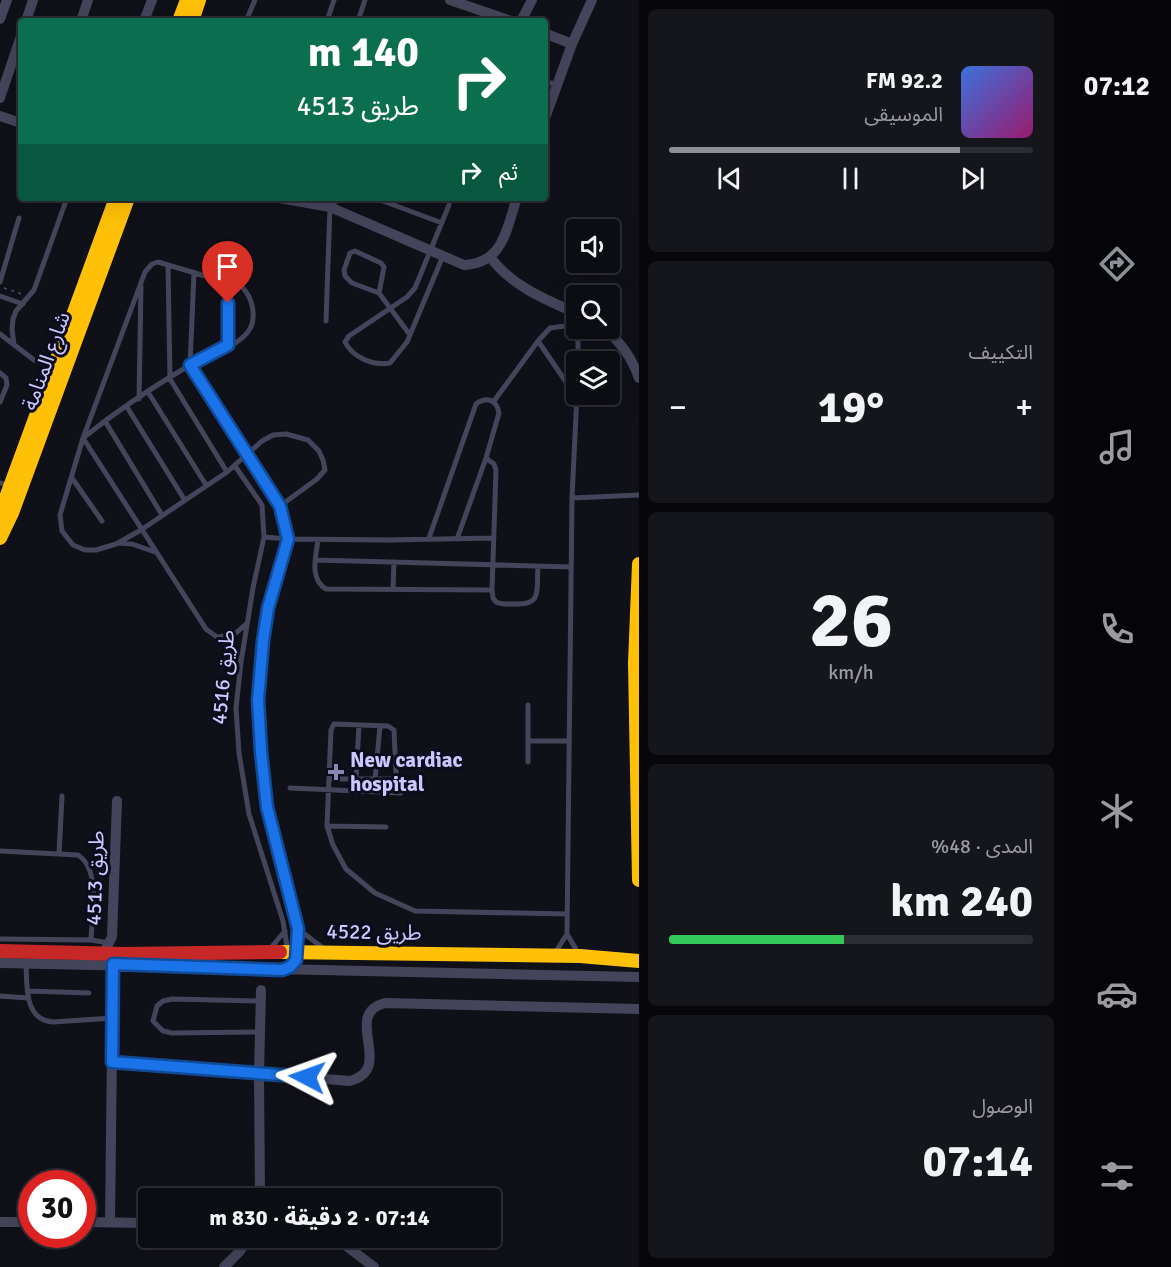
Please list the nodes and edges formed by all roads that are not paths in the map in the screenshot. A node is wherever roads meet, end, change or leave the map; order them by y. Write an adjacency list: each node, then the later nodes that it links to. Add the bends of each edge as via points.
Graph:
1 (7, 0): 23 (street)
2 (33, 0): 13 (street)
3 (88, 0): 14 (street)
4 (152, 0): 15 (street)
5 (187, 0): 16 (street)
6 (199, 0): 17 (street)
7 (255, 0): 18 (lane)
8 (334, 0): 19 (lane)
9 (365, 0): 20 (lane)
10 (532, 0): 22 (street)
11 (592, 0): 25 (street)
12 (457, 1): 21 (street)
13 (27, 18)
14 (82, 18)
15 (145, 18)
16 (180, 18)
17 (193, 18)
18 (247, 18)
19 (328, 18)
20 (359, 18)
21 (503, 18)
22 (523, 18)
23 (0, 19)
24 (548, 35): 25 (street)
25 (572, 44): 28 (street)
26 (18, 45): 29 (street)
27 (548, 83): 28 (lane)
28 (557, 84): 30 (street)
29 (0, 98)
30 (548, 110)
31 (0, 116): 32 (street)
32 (18, 122)
33 (67, 201): 54 (lane, via 34,290)
34 (115, 201): 66 (street, شارع المنامة)
35 (127, 201): 85 (street, شارع المنامة)
36 (297, 201): 41 (street)
37 (336, 201): 41 (lane)
38 (383, 201): 43 (lane)
39 (516, 201): 46 (street, via 498,249)
40 (449, 205): 43 (lane)
41 (330, 207): 44 (street); 57 (lane)
42 (20, 219): 51 (lane)
43 (441, 223): 44 (lane)
44 (430, 250): 45 (street); 55 (lane, via 415,288)
45 (444, 256): 46 (street, via 464,265); 59 (lane)
46 (490, 257): 56 (street, via 514,282)
47 (168, 265): 48 (lane); 49 (lane, via 152,264); 69 (lane)
48 (194, 272): 50 (lane); 65 (lane)
49 (141, 281): 72 (lane); 78 (lane)
50 (229, 283): 63 (lane); 63 (lane, via 242,287 250,295 252,305 248,332)
51 (0, 284)
52 (379, 293): 52 (lane, via 384,267 381,262 355,251 350,253 345,276 352,283); 55 (lane)
53 (0, 296): 54 (lane)
54 (23, 304): 62 (lane, via 13,318)
55 (390, 309): 59 (lane); 59 (lane, via 349,336 345,342 349,349 373,364 390,363)
56 (566, 309)
57 (326, 321)
58 (0, 334): 62 (lane)
59 (410, 335)
60 (617, 339): 68 (street)
61 (538, 341): 64 (lane, via 550,328 565,327 575,332); 70 (lane); 73 (lane)
62 (14, 345): 66 (lane, via 34,360)
63 (228, 345): 65 (lane)
64 (578, 351)
65 (190, 365): 69 (lane); 79 (lane, طريق 4516)
66 (54, 367): 85 (street, شارع المنامة)
67 (0, 373): 74 (lane, via 7,385)
68 (639, 378)
69 (170, 379): 71 (lane); 82 (lane)
70 (566, 380)
71 (148, 392): 72 (lane); 84 (lane)
72 (139, 399): 76 (lane)
73 (494, 401): 80 (lane, via 499,413); 96 (lane, via 481,400 476,404)
74 (0, 402)
75 (577, 405): 87 (lane)
76 (127, 406): 77 (lane); 88 (lane)
77 (105, 421): 78 (lane); 91 (lane)
78 (82, 438): 83 (lane); 93 (lane)
79 (246, 455): 81 (lane); 89 (lane, طريق 4516); 89 (lane, via 273,435 286,434 308,440 319,451 325,470 322,475)
80 (486, 459): 97 (lane, via 494,464 495,470); 99 (lane)
81 (235, 466): 82 (lane); 94 (lane, طريق 4516, via 262,505)
82 (227, 472): 84 (lane)
83 (72, 478): 92 (lane); 101 (lane, via 60,515 62,531 74,545 85,550)
84 (206, 485): 88 (lane)
85 (10, 486): 90 (street, شارع المنامة); 95 (street, شارع المنامة)
86 (639, 495): 87 (lane)
87 (572, 498): 108 (lane)
88 (184, 499): 91 (lane)
89 (280, 506): 98 (lane, طريق 4516)
90 (0, 514)
91 (162, 515): 93 (lane)
92 (102, 521)
93 (141, 530): 101 (lane); 102 (lane)
94 (264, 537): 98 (lane); 111 (lane, طريق 4516)
95 (0, 538)
96 (429, 538): 99 (lane); 100 (lane)
97 (494, 538): 99 (lane); 106 (lane)
98 (288, 539): 100 (lane); 135 (lane, طريق 4516, via 268,608 258,700 267,807)
99 (457, 539)
100 (318, 540): 103 (lane)
101 (116, 543): 102 (lane, via 132,543)
102 (156, 552): 112 (lane, via 206,629)
103 (315, 560): 104 (lane); 109 (lane, via 316,579 326,589)
104 (394, 562): 106 (lane); 109 (lane)
105 (639, 564): 130 (street, via 635,663)
106 (494, 566): 107 (lane); 110 (lane)
107 (538, 567): 108 (lane); 110 (lane, via 536,598 528,604 496,602)
108 (571, 567): 118 (lane)
109 (393, 589): 110 (lane)
110 (492, 590)
111 (247, 623): 112 (lane, via 236,633); 113 (lane, طريق 4516)
112 (219, 637): 113 (lane)
113 (241, 662): 136 (lane, طريق 4516, via 236,708 249,814)
114 (528, 705): 117 (lane)
115 (359, 725): 116 (lane); 120 (lane, via 331,727); 121 (lane)
116 (380, 726): 122 (lane); 122 (lane, via 394,730 396,774 394,779)
117 (528, 741): 118 (lane); 119 (lane)
118 (568, 741): 134 (lane)
119 (528, 762)
120 (329, 779): 121 (lane); 124 (lane)
121 (356, 779): 122 (lane)
122 (375, 780)
123 (290, 788): 124 (lane)
124 (329, 790): 125 (lane); 128 (lane)
125 (401, 793)
126 (62, 796): 132 (lane)
127 (117, 801): 140 (street, طريق 4513)
128 (327, 826): 129 (lane); 134 (lane, via 346,869 375,893 416,911)
129 (386, 827)
130 (638, 834): 133 (street)
131 (0, 851): 132 (lane)
132 (59, 854): 139 (lane, via 78,855 90,867)
133 (639, 880)
134 (567, 914): 137 (lane)
135 (298, 929): 142 (lane); 145 (lane, طريق 4516)
136 (285, 931): 143 (lane); 145 (lane, طريق 4516)
137 (567, 934): 144 (lane); 146 (lane)
138 (0, 939): 139 (lane)
139 (91, 940): 140 (lane)
140 (108, 945): 141 (street, طريق 4522); 143 (street, طريق 4522, via 124,954)
141 (0, 951)
142 (328, 952): 145 (street, طريق 4522); 146 (street, طريق 4522)
143 (265, 953): 145 (street, طريق 4522)
144 (580, 956): 146 (street, طريق 4522); 147 (street, طريق 4522)
145 (293, 957): 151 (lane); 152 (lane)
146 (552, 957)
147 (639, 961)
148 (0, 963): 149 (street, طريق 4522)
149 (26, 963): 150 (street, طريق 4522); 154 (lane)
150 (113, 964): 151 (street, طريق 4522); 160 (street)
151 (282, 970): 152 (street, طريق 4522)
152 (306, 970): 153 (street, طريق 4522)
153 (639, 976)
154 (27, 991): 155 (lane); 158 (lane)
155 (89, 993)
156 (261, 995): 161 (street); 161 (lane, via 163,1001 157,1006 153,1021 163,1031 172,1032)
157 (0, 996): 158 (lane)
158 (28, 998): 160 (lane, via 33,1012 44,1021)
159 (639, 1010): 163 (street, via 385,1003 374,1005 368,1012 370,1057 368,1071 360,1078 350,1081)
160 (112, 1018): 162 (street)
161 (260, 1032): 163 (street)
162 (112, 1062): 163 (street); 168 (street)
163 (259, 1074): 164 (street)
164 (260, 1188)
165 (0, 1222): 166 (street)
166 (18, 1222)
167 (96, 1222): 168 (street)
168 (110, 1222): 169 (street)
169 (138, 1223)
170 (242, 1248): 172 (street)
171 (349, 1248): 173 (street)
172 (224, 1267)
173 (374, 1267)

